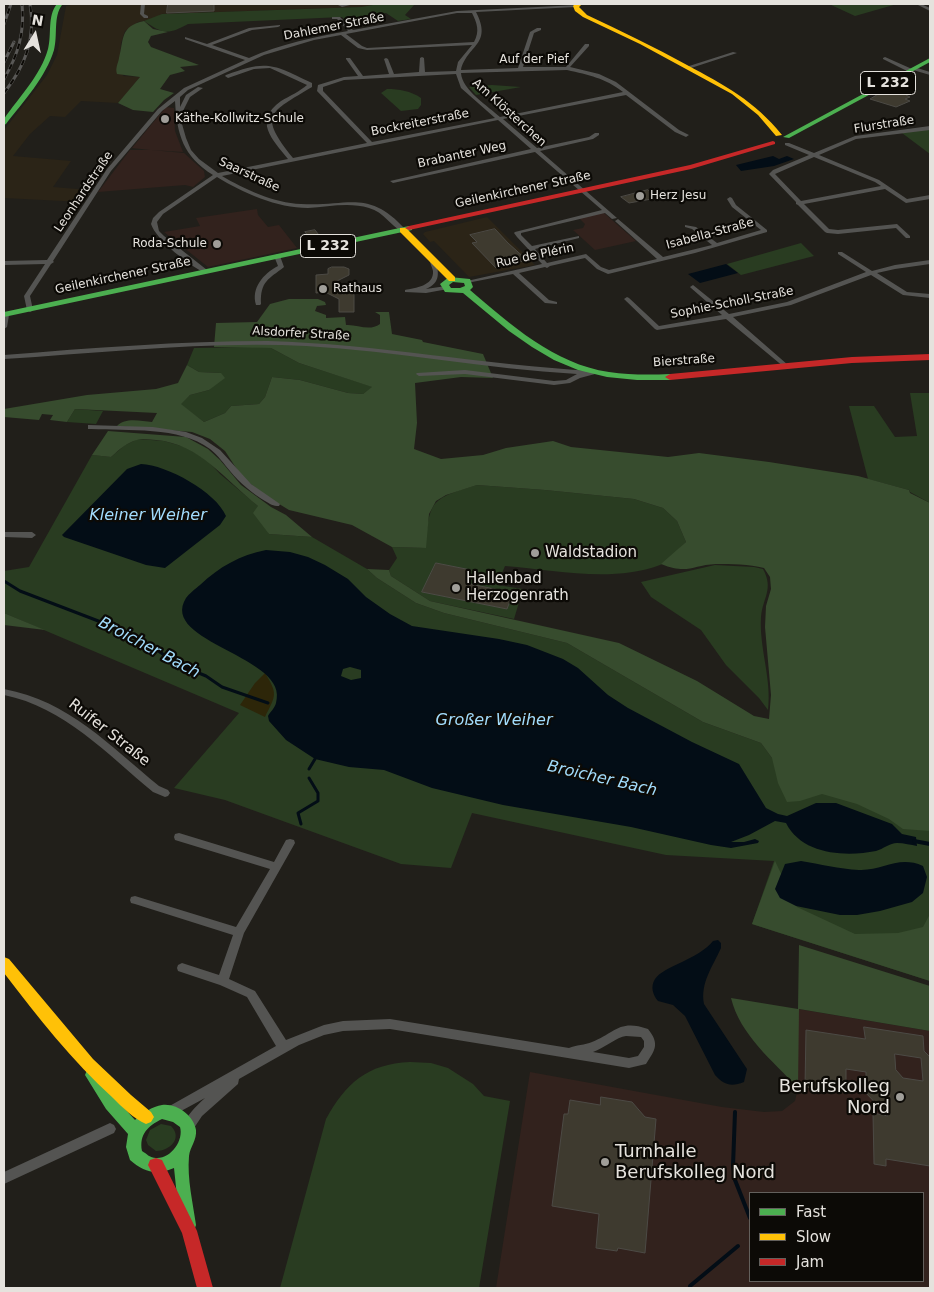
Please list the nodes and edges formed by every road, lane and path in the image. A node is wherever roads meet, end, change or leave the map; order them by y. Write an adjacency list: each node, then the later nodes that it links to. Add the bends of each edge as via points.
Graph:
1 (60, 4): 40 (main road, via 55,10 51,49 43,69)
2 (143, 4): 9 (street, via 142,14)
3 (338, 4): 4 (street)
4 (352, 4)
5 (918, 4): 7 (street)
6 (578, 5): 8 (street, Dahlemer Straße); 27 (main road, via 577,11 585,16)
7 (930, 10)
8 (473, 11): 13 (street, Dahlemer Straße); 16 (street, via 480,29)
9 (146, 17)
10 (334, 18): 13 (street)
11 (278, 26): 17 (street, via 251,29)
12 (539, 29): 28 (street, via 532,32)
13 (352, 32): 14 (street, Dahlemer Straße)
14 (343, 34): 16 (street, via 363,48); 25 (street, Dahlemer Straße, via 295,43)
15 (187, 38): 17 (street)
16 (475, 43): 30 (street, Am Klösterchen, via 464,56)
17 (208, 45): 25 (street)
18 (587, 45): 26 (street)
19 (735, 53): 27 (street)
20 (422, 58): 31 (street)
21 (885, 58): 29 (street)
22 (348, 59): 34 (street)
23 (386, 59): 33 (street)
24 (930, 60): 29 (main road, Geilenkirchener Straße / L 232)
25 (248, 61): 37 (street)
26 (567, 68): 28 (street, Auf der Pief); 36 (street, Auf der Pief, via 604,78)
27 (689, 68): 44 (main road, via 742,98)
28 (520, 69): 30 (street, Auf der Pief)
29 (912, 70): 32 (street); 44 (main road, Geilenkirchener Straße / L 232)
30 (458, 72): 31 (street, Auf der Pief); 39 (street, Am Klösterchen, via 463,87)
31 (422, 74): 33 (street, Auf der Pief)
32 (930, 74)
33 (392, 75): 34 (street, Auf der Pief)
34 (361, 77): 35 (street, Auf der Pief)
35 (319, 87): 45 (street)
36 (627, 93): 39 (street, Bockreiterstraße); 43 (street, Auf der Pief)
37 (176, 95): 38 (street, Saarstraße); 68 (street, Leonhardstraße, via 105,176)
38 (178, 119): 48 (street, via 186,100 196,90 258,66 270,66 310,84 279,104 269,116 272,135); 49 (street, Saarstraße, via 191,155)
39 (498, 119): 45 (street, Bockreiterstraße); 46 (street, Am Klösterchen)
40 (4, 123)
41 (930, 128): 47 (street, Flurstraße, via 855,138)
42 (597, 134): 46 (street, Brabanter Weg)
43 (686, 135)
44 (781, 140): 47 (street); 52 (main road, Geilenkirchener Straße / L 232, via 691,167)
45 (371, 144): 48 (street, Bockreiterstraße)
46 (534, 150): 50 (street, Brabanter Weg); 52 (street, Am Klösterchen)
47 (813, 156): 51 (street); 55 (street, Flurstraße, via 772,174)
48 (291, 159): 49 (street, Bockreiterstraße)
49 (217, 175): 58 (street, Saarstraße, via 265,198 286,204 374,207); 72 (street, via 154,220 160,236)
50 (393, 181)
51 (886, 187): 53 (street, via 906,201); 55 (street)
52 (583, 190): 56 (street, Am Klösterchen); 58 (main road, Geilenkirchener Straße / L 232)
53 (930, 197)
54 (730, 199): 59 (street)
55 (798, 202): 61 (street, via 829,232 895,223)
56 (607, 211): 63 (street, via 518,232); 67 (street, Am Klösterchen)
57 (687, 226): 62 (street)
58 (403, 230): 65 (main road, Geilenkirchener Straße / L 232); 66 (main road)
59 (765, 231): 62 (street, Isabella-Straße)
60 (577, 237): 63 (street)
61 (908, 237)
62 (716, 245): 67 (street, Isabella-Straße)
63 (531, 248): 71 (street)
64 (840, 253): 74 (street)
65 (277, 256): 72 (main road, Geilenkirchener Straße / L 232); 83 (street, via 281,267 260,282)
66 (432, 259): 75 (main road); 79 (street, via 435,279)
67 (660, 259): 71 (street, Rue de Plérin, via 608,272 586,256)
68 (50, 262): 70 (street); 84 (street, Leonhardstraße, via 27,296)
69 (930, 262): 74 (street, Sophie-Scholl-Straße)
70 (4, 263)
71 (547, 266): 73 (street, Rue de Plérin)
72 (206, 271): 84 (main road, Geilenkirchener Straße / L 232)
73 (514, 272): 76 (street, Rue de Plérin); 82 (street, via 548,302)
74 (870, 273): 80 (street, via 905,294); 86 (street, Sophie-Scholl-Straße, via 803,300)
75 (449, 284): 76 (main road, via 460,278); 79 (street)
76 (467, 286): 91 (main road, Bierstraße, via 534,347 571,366)
77 (693, 287): 86 (street)
78 (407, 291): 79 (street)
79 (415, 291)
80 (930, 296)
81 (627, 299): 86 (street, Sophie-Scholl-Straße, via 657,328)
82 (555, 303)
83 (258, 304)
84 (30, 310): 85 (main road, Geilenkirchener Straße / L 232)
85 (5, 315): 87 (street)
86 (726, 316): 90 (street)
87 (4, 327)
88 (4, 357): 91 (street, Alsdorfer Straße, via 252,342 350,348 540,370)
89 (930, 358): 90 (main road, Bierstraße, via 863,359)
90 (786, 366): 91 (main road, Bierstraße, via 659,377)
91 (596, 373): 92 (street, via 554,383 465,372)
92 (419, 374)
93 (91, 427): 94 (street, via 170,432 207,442 245,483)
94 (276, 504)
95 (4, 534): 96 (street)
96 (32, 535)
97 (4, 692): 98 (street, Ruifer Straße, via 30,699 74,721)
98 (165, 793)
99 (179, 837): 101 (street)
100 (290, 843): 101 (street)
101 (276, 867): 103 (street)
102 (135, 900): 103 (street)
103 (239, 932): 106 (street)
104 (4, 962): 109 (main road)
105 (182, 968): 106 (street)
106 (223, 981): 107 (street, via 253,995)
107 (284, 1048): 108 (street, via 308,1036 343,1026 390,1024); 110 (street)
108 (572, 1052): 108 (street, via 629,1063 642,1060 650,1048 644,1033 627,1030 614,1034 597,1046)
109 (88, 1069): 112 (main road); 115 (main road, via 101,1094)
110 (242, 1073): 111 (street); 113 (street, via 198,1112)
111 (170, 1112): 112 (main road); 113 (main road, via 181,1117)
112 (146, 1118): 115 (main road)
113 (188, 1127): 116 (main road, via 188,1140)
114 (110, 1129): 118 (street)
115 (135, 1131): 117 (main road, via 132,1147 135,1155 148,1164)
116 (181, 1153): 117 (main road, via 166,1164); 119 (main road)
117 (156, 1165): 119 (main road)
118 (4, 1178)
119 (189, 1231): 120 (main road)
120 (205, 1288)

